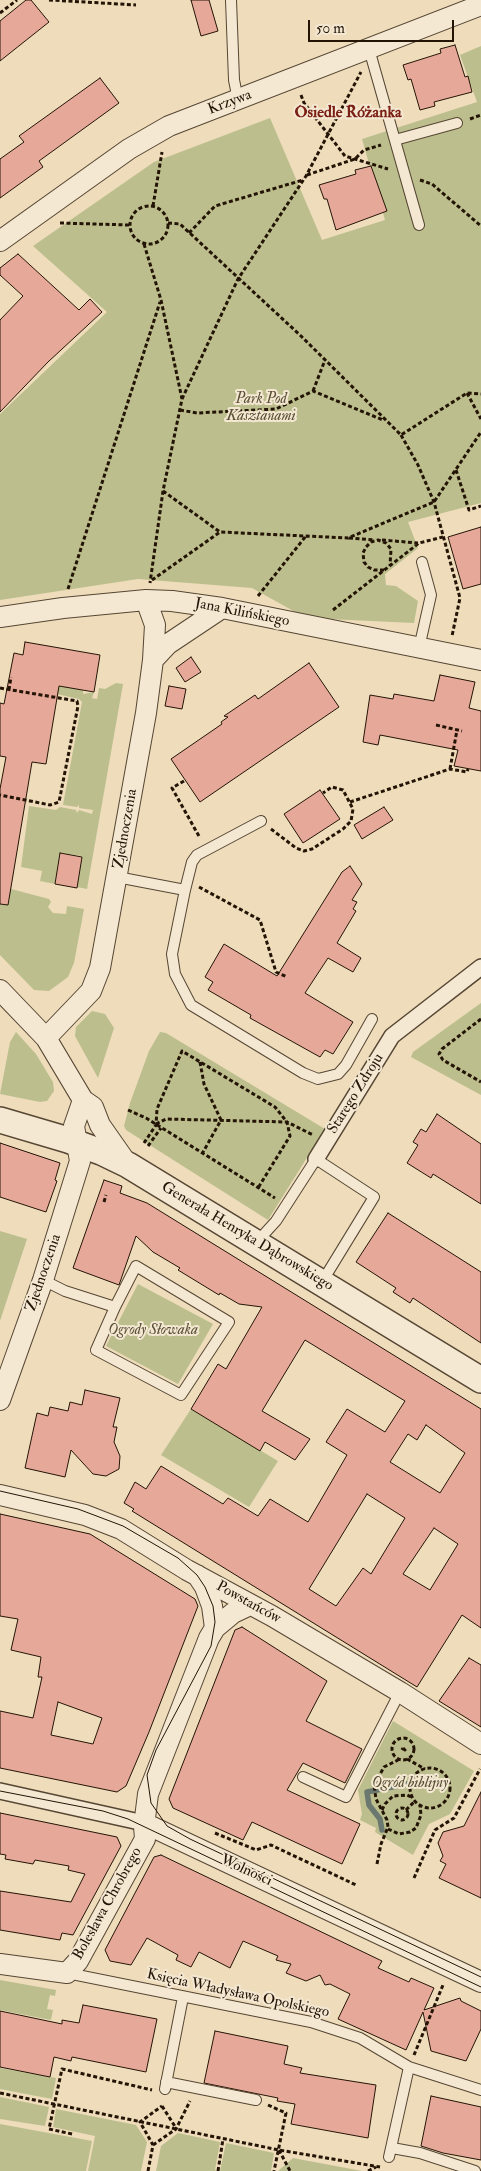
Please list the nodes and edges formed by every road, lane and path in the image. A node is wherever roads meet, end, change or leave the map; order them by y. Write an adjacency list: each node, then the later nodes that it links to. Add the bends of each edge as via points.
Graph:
1 (16, 0): 6 (path)
2 (50, 0): 4 (path)
3 (231, 0): 10 (lane, via 234,80)
4 (136, 5)
5 (481, 5): 7 (street, Krzywa)
6 (0, 13)
7 (369, 49): 9 (street, Krzywa); 13 (lane)
8 (363, 69): 12 (path)
9 (294, 79): 10 (street, Krzywa); 12 (path, via 304,103)
10 (238, 100): 26 (street, Krzywa, via 169,126 129,149)
11 (457, 123): 13 (lane)
12 (328, 133): 15 (path, via 345,156); 17 (path)
13 (395, 140): 15 (path, via 364,150); 16 (lane)
14 (162, 155): 19 (path)
15 (355, 159): 16 (path); 17 (path)
16 (404, 173): 23 (lane); 24 (path, via 432,184)
17 (306, 176): 18 (path)
18 (303, 180): 25 (path, via 216,206); 28 (path)
19 (154, 206): 21 (path, via 163,212); 22 (path, via 137,210)
20 (56, 223): 22 (path)
21 (168, 223): 25 (path, via 180,224); 27 (path, via 162,240)
22 (129, 225): 27 (path, via 135,239)
23 (419, 225)
24 (481, 226)
25 (189, 233): 28 (path)
26 (0, 241)
27 (144, 244): 29 (path)
28 (238, 279): 30 (path); 34 (path)
29 (161, 300): 34 (path); 54 (path)
30 (325, 360): 31 (path); 37 (path)
31 (313, 392): 35 (path, via 276,410 197,414); 37 (path)
32 (467, 393): 33 (path); 36 (path); 39 (path)
33 (481, 394)
34 (182, 400): 35 (path)
35 (180, 410): 41 (path)
36 (481, 419)
37 (386, 421): 39 (path)
38 (481, 432): 40 (path)
39 (401, 435): 42 (path)
40 (456, 470): 42 (path); 43 (path, via 469,510)
41 (163, 491): 44 (path); 53 (path)
42 (434, 502): 46 (path); 47 (path)
43 (481, 506)
44 (220, 532): 45 (path); 53 (path)
45 (306, 536): 47 (path); 55 (path)
46 (444, 536): 49 (path); 60 (path, via 460,598)
47 (348, 538): 48 (path)
48 (378, 540): 49 (path); 51 (path, via 391,549); 52 (path, via 366,547 364,562 374,570)
49 (419, 543): 51 (path)
50 (422, 562): 59 (lane, via 430,595)
51 (390, 566): 52 (path)
52 (385, 570): 57 (path)
53 (148, 591): 56 (street, Jana Kilińskiego, via 172,601); 58 (street, Jana Kilińskiego); 61 (street, Zjednoczenia, via 155,625)
54 (67, 592)
55 (256, 599)
56 (222, 608): 59 (street, Jana Kilińskiego); 61 (street, via 168,644)
57 (330, 613)
58 (0, 617)
59 (419, 648): 60 (street, Jana Kilińskiego)
60 (448, 654): 62 (street, Jana Kilińskiego)
61 (153, 660): 77 (street, Zjednoczenia)
62 (481, 660)
63 (11, 677): 65 (path)
64 (0, 688): 65 (path)
65 (9, 690): 73 (path, via 77,701 78,706 59,802 50,805)
66 (436, 726): 67 (path)
67 (457, 730): 68 (path); 69 (path)
68 (462, 731)
69 (450, 768): 70 (path, via 467,772); 74 (path)
70 (468, 769)
71 (184, 781): 76 (path, via 172,788)
72 (323, 793): 74 (path, via 332,787 343,790)
73 (0, 795)
74 (350, 802): 75 (path, via 354,809 351,821 312,849 296,848)
75 (261, 821): 76 (lane)
76 (207, 849): 78 (lane, via 192,862)
77 (117, 877): 78 (lane); 84 (street, Zjednoczenia, via 97,980 87,996)
78 (186, 885): 80 (path, via 260,920 276,972); 82 (lane, via 172,954 175,974 192,1005 302,1073 318,1079 338,1074)
79 (481, 967): 94 (street, Starego Zdroju, via 392,1036)
80 (287, 977)
81 (0, 990): 84 (street)
82 (372, 1019)
83 (481, 1019): 86 (path, via 442,1048 439,1054 443,1060)
84 (46, 1038): 87 (street)
85 (200, 1062): 90 (path, via 204,1084); 91 (path, via 275,1107); 92 (path, via 182,1051 157,1109)
86 (481, 1082)
87 (83, 1100): 96 (street, Zjednoczenia, via 74,1126); 100 (street, via 93,1107 100,1125)
88 (128, 1110): 92 (path)
89 (0, 1120): 96 (street, Generała Henryka Dąbrowskiego)
90 (221, 1120): 91 (path); 92 (path, via 166,1119); 98 (path)
91 (287, 1122): 94 (path); 101 (path, via 290,1136)
92 (156, 1125): 93 (path); 95 (path)
93 (161, 1128): 97 (path); 98 (path)
94 (326, 1141): 99 (street, Starego Zdroju)
95 (144, 1143)
96 (79, 1145): 100 (street, Generała Henryka Dąbrowskiego); 106 (street, Zjednoczenia, via 80,1161)
97 (148, 1146)
98 (202, 1154): 101 (path)
99 (316, 1159): 104 (lane, Starego Zdroju); 107 (lane, via 374,1197)
100 (128, 1165): 105 (street, Generała Henryka Dąbrowskiego)
101 (258, 1188): 104 (path)
102 (106, 1195): 103 (path)
103 (104, 1202)
104 (286, 1205): 105 (lane, Starego Zdroju)
105 (256, 1244): 107 (street, Generała Henryka Dąbrowskiego)
106 (43, 1280): 108 (lane, via 65,1291); 110 (street, Zjednoczenia)
107 (322, 1282): 109 (street, Generała Henryka Dąbrowskiego)
108 (115, 1307): 108 (lane, via 136,1266 229,1322 181,1395 96,1350)
109 (481, 1380)
110 (0, 1400)
111 (0, 1495): 112 (street, Powstańców, via 70,1511 113,1526)
112 (197, 1574): 113 (street, Powstańców); 114 (street, via 212,1606)
113 (250, 1605): 114 (street, Bolesława Chrobrego, via 233,1613); 115 (street, Powstańców)
114 (215, 1628): 129 (street, Bolesława Chrobrego, via 208,1638 151,1786)
115 (400, 1692): 116 (street, Powstańców); 123 (lane, via 346,1797)
116 (481, 1744)
117 (392, 1750): 118 (path); 118 (path, via 401,1738 411,1741); 120 (path)
118 (414, 1750): 119 (path)
119 (407, 1759): 120 (path); 121 (path)
120 (400, 1760): 127 (path, via 384,1767 378,1776 374,1790)
121 (425, 1769): 125 (path, via 415,1775 411,1785); 126 (path, via 441,1771 448,1778 450,1792 442,1804 434,1808)
122 (480, 1770): 133 (path, via 454,1818 435,1830)
123 (303, 1777)
124 (0, 1791): 129 (street, Wolności)
125 (414, 1800): 126 (path); 127 (path, via 407,1795 393,1796); 128 (path)
126 (419, 1805): 131 (path, via 421,1815 416,1828 399,1834)
127 (382, 1810): 131 (path)
128 (406, 1810)
129 (144, 1823): 136 (street, Bolesława Chrobrego, via 144,1839 85,1948); 137 (street, Wolności)
130 (206, 1829): 134 (path, via 256,1850 271,1845)
131 (388, 1829): 132 (path)
132 (377, 1864)
133 (414, 1878)
134 (356, 1885)
135 (0, 1964): 136 (street, Bolesława Chrobrego)
136 (67, 1973): 139 (lane, Księcia Władysława Opolskiego)
137 (481, 1982)
138 (443, 1985): 140 (path)
139 (183, 1997): 140 (lane, Księcia Władysława Opolskiego, via 311,2022 360,2038); 141 (lane, via 166,2085)
140 (409, 2067): 143 (lane, Księcia Władysława Opolskiego); 160 (lane, via 391,2152 420,2153)
141 (196, 2088): 145 (lane); 148 (path)
142 (146, 2089): 146 (path, via 62,2069)
143 (481, 2090)
144 (0, 2093): 146 (path)
145 (256, 2100): 152 (path, via 286,2113)
146 (53, 2104): 147 (path); 149 (path, via 49,2129)
147 (140, 2122): 148 (path); 148 (path, via 162,2106); 151 (path)
148 (176, 2129): 150 (path); 151 (path)
149 (72, 2134)
150 (224, 2138): 152 (path); 156 (path)
151 (153, 2145): 155 (path)
152 (279, 2150): 154 (path); 157 (path); 158 (path)
153 (387, 2168): 154 (path)
154 (376, 2169): 159 (path)
155 (148, 2171)
156 (218, 2171)
157 (274, 2171)
158 (290, 2171)
159 (368, 2171)
160 (475, 2171)

